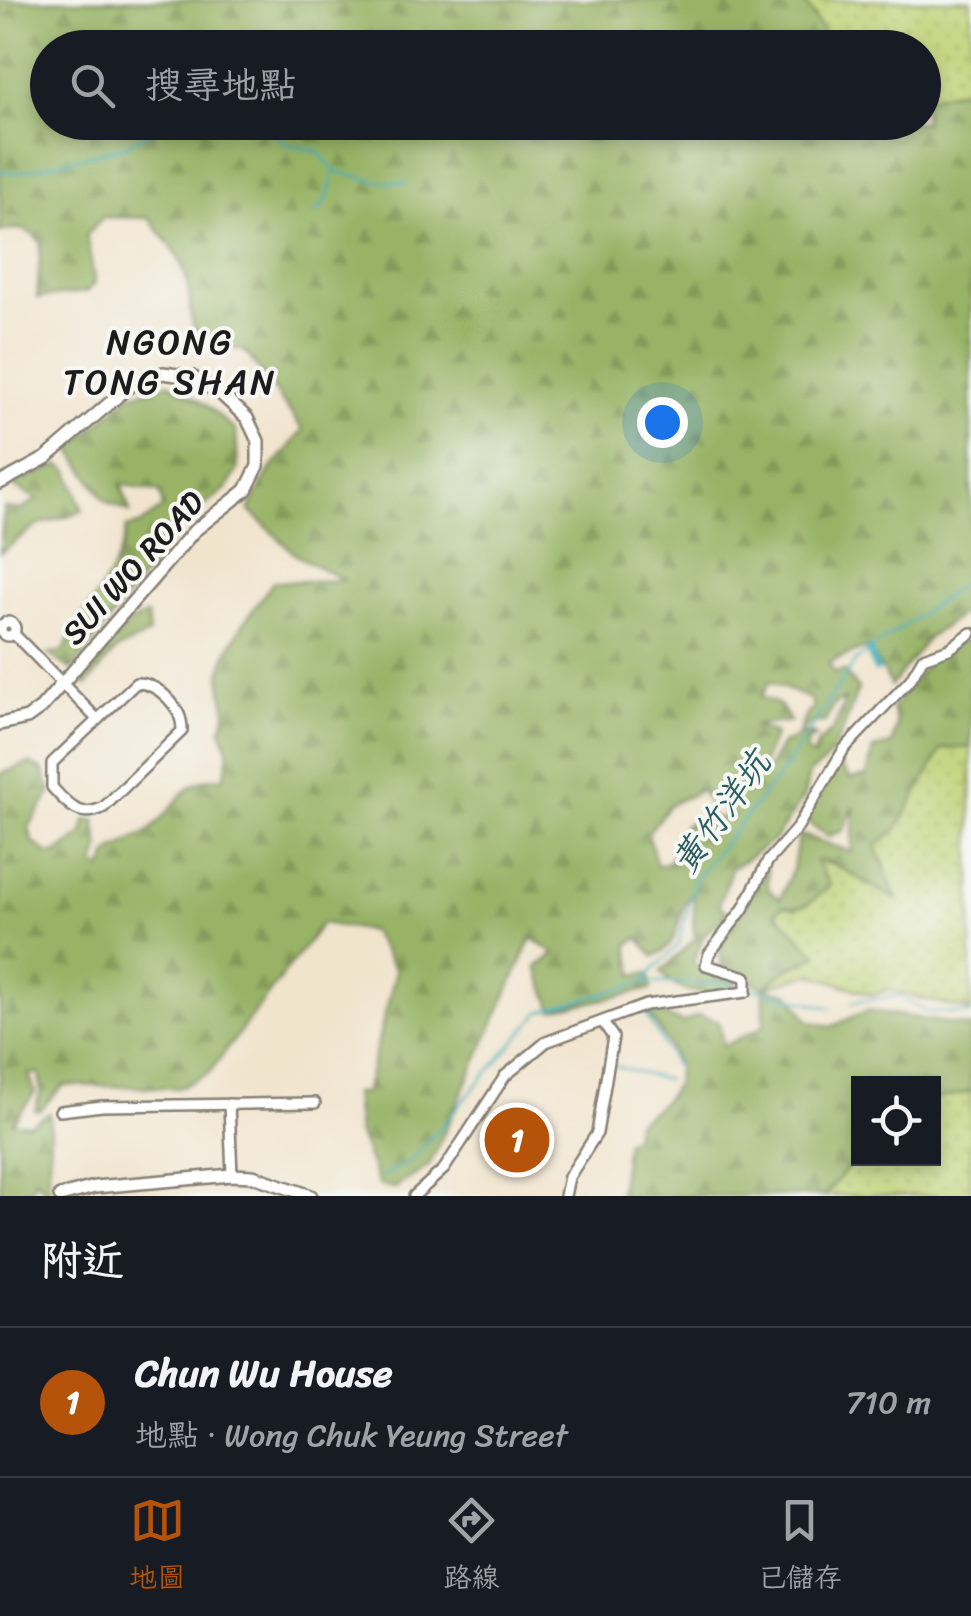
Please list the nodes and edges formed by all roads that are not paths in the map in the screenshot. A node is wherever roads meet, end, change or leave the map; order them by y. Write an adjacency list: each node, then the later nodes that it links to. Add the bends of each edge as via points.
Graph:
1 (0, 482): 4 (street, SUI WO ROAD, via 46,458 133,383 163,372 211,387 257,436 258,466 249,486 194,531)
2 (971, 633): 7 (street, via 923,658 909,682 847,744 709,954 706,965 746,977 746,992 646,1005)
3 (14, 634): 4 (street)
4 (65, 684): 5 (street); 6 (street, SUI WO ROAD, via 27,718)
5 (96, 718): 5 (street, via 56,754 48,772 52,787 83,812 104,807 182,731 181,716 145,683)
6 (0, 724)
7 (604, 1024): 14 (street, via 557,1036 514,1066 444,1170); 15 (street, via 613,1037 598,1128)
8 (316, 1103): 9 (street)
9 (229, 1104): 10 (street); 11 (street)
10 (60, 1111)
11 (232, 1175): 12 (street, via 74,1189); 13 (street)
12 (60, 1196)
13 (311, 1196)
14 (414, 1196)
15 (565, 1196)

